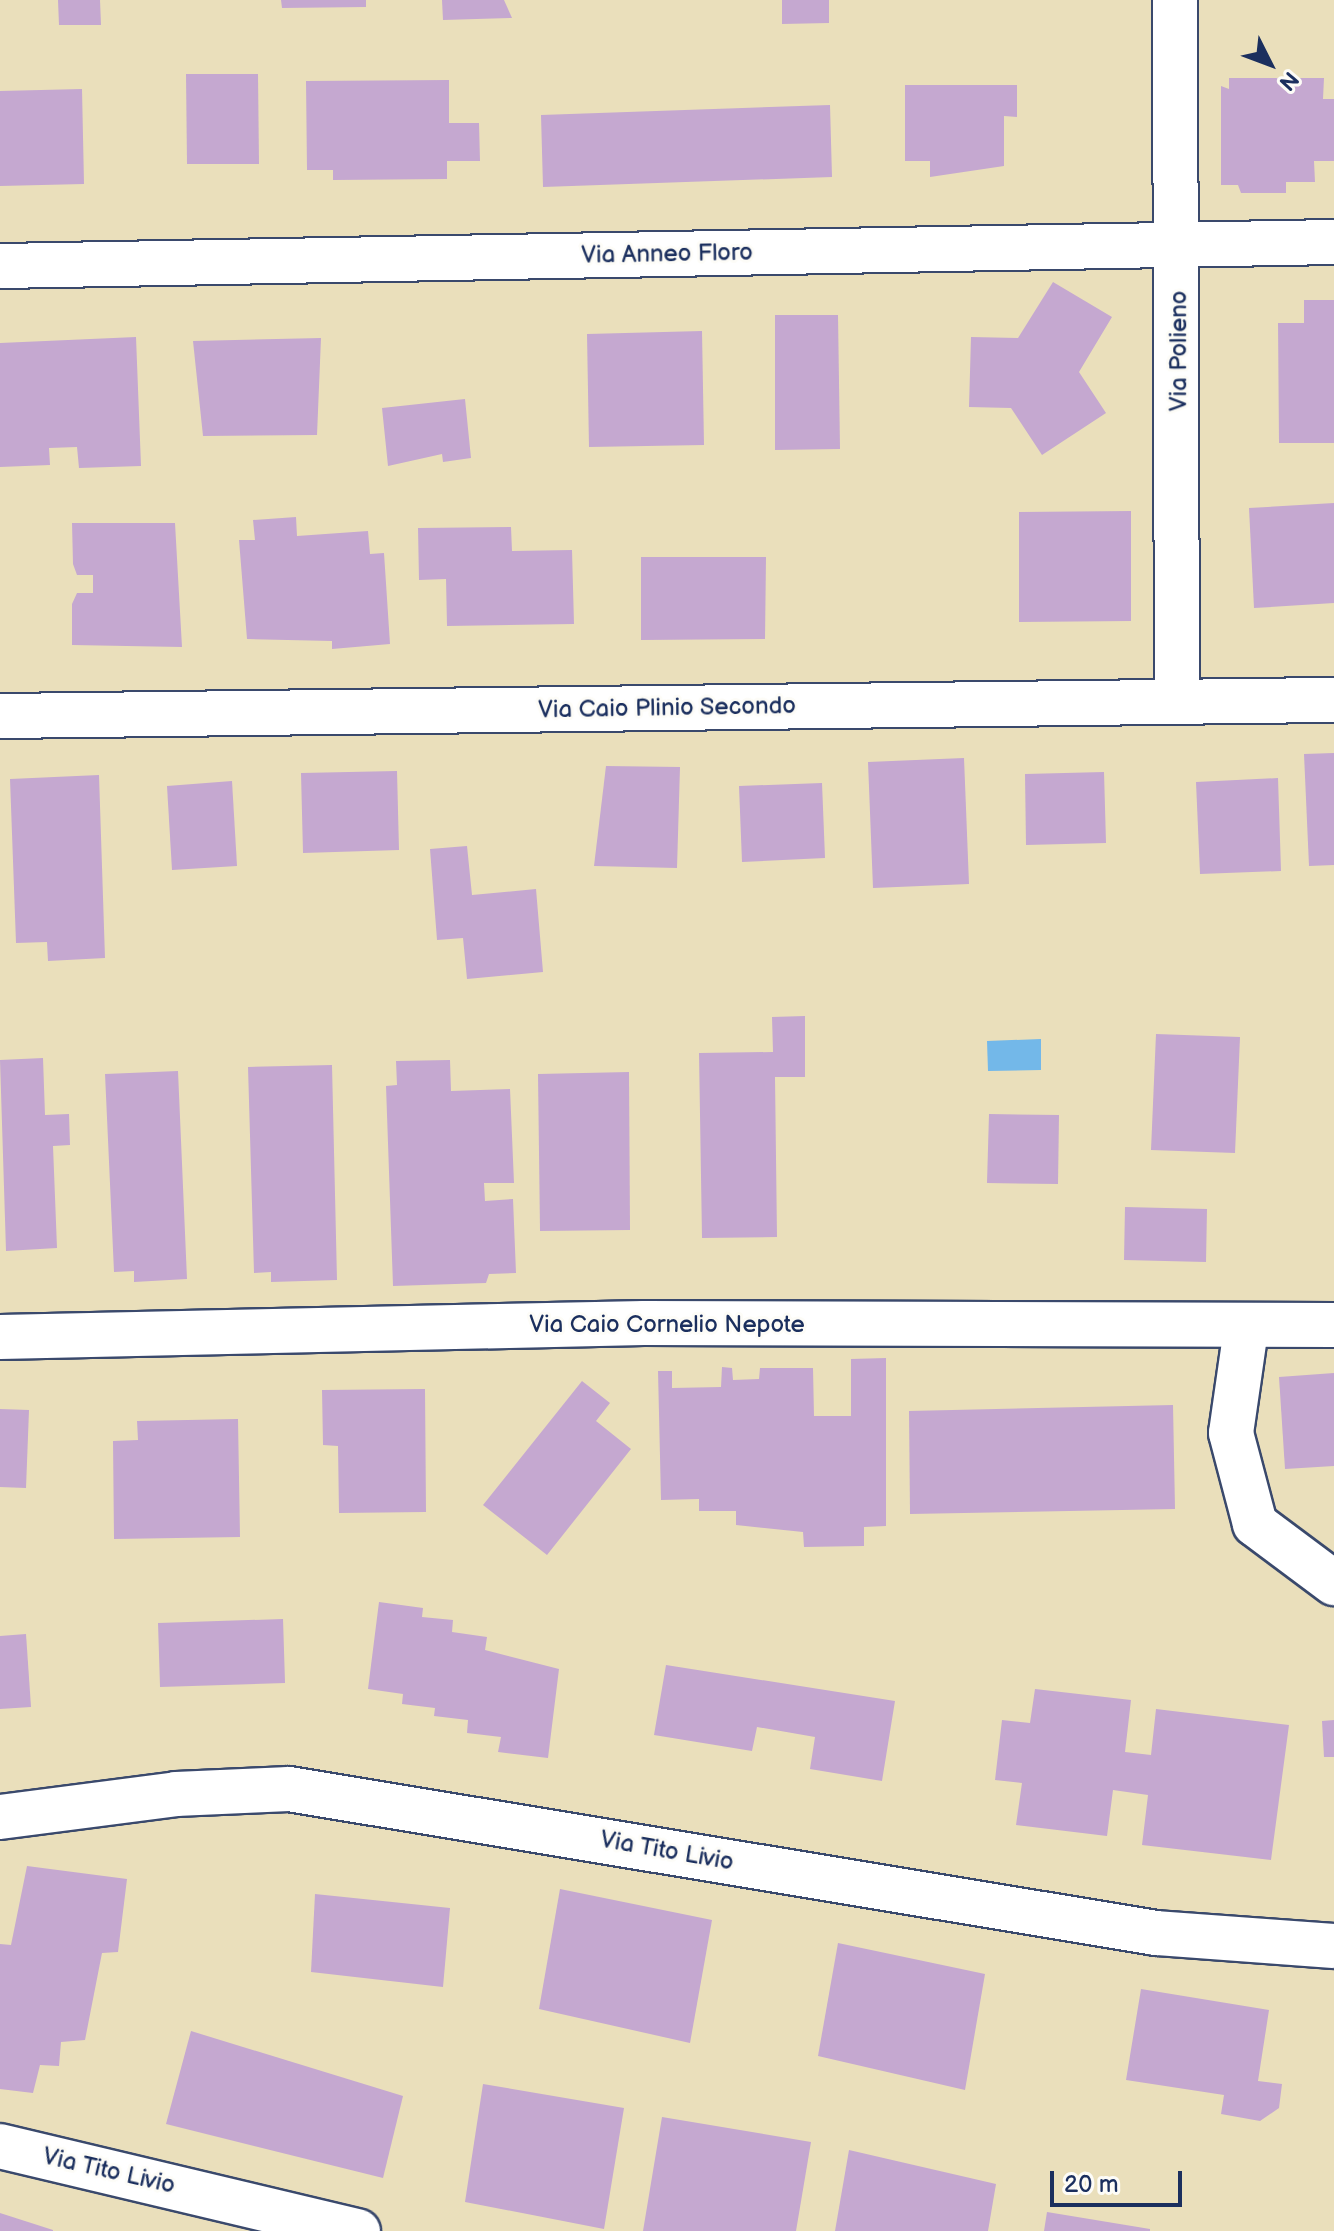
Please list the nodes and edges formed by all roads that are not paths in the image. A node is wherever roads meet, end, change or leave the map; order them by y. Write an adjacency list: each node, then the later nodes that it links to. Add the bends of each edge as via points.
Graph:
1 (1175, 0): 3 (street, Via Polieno)
2 (1334, 242): 3 (street, Via Anneo Floro)
3 (1180, 244): 4 (street, Via Anneo Floro); 6 (street, Via Polieno)
4 (0, 266)
5 (1334, 700): 6 (street, Via Caio Plinio Secondo)
6 (1177, 702): 7 (street, Via Caio Plinio Secondo)
7 (0, 716)
8 (1334, 1325): 9 (street, Via Caio Cornelio Nepote)
9 (1246, 1329): 10 (street, Via Caio Cornelio Nepote, via 644,1323); 11 (street, via 1231,1433 1255,1524)
10 (0, 1337)
11 (1334, 1583)
12 (0, 1817): 13 (street, Via Tito Livio, via 176,1794 289,1789 1156,1933)
13 (1334, 1946)
14 (0, 2146): 15 (street, Via Tito Livio)
15 (358, 2231)

